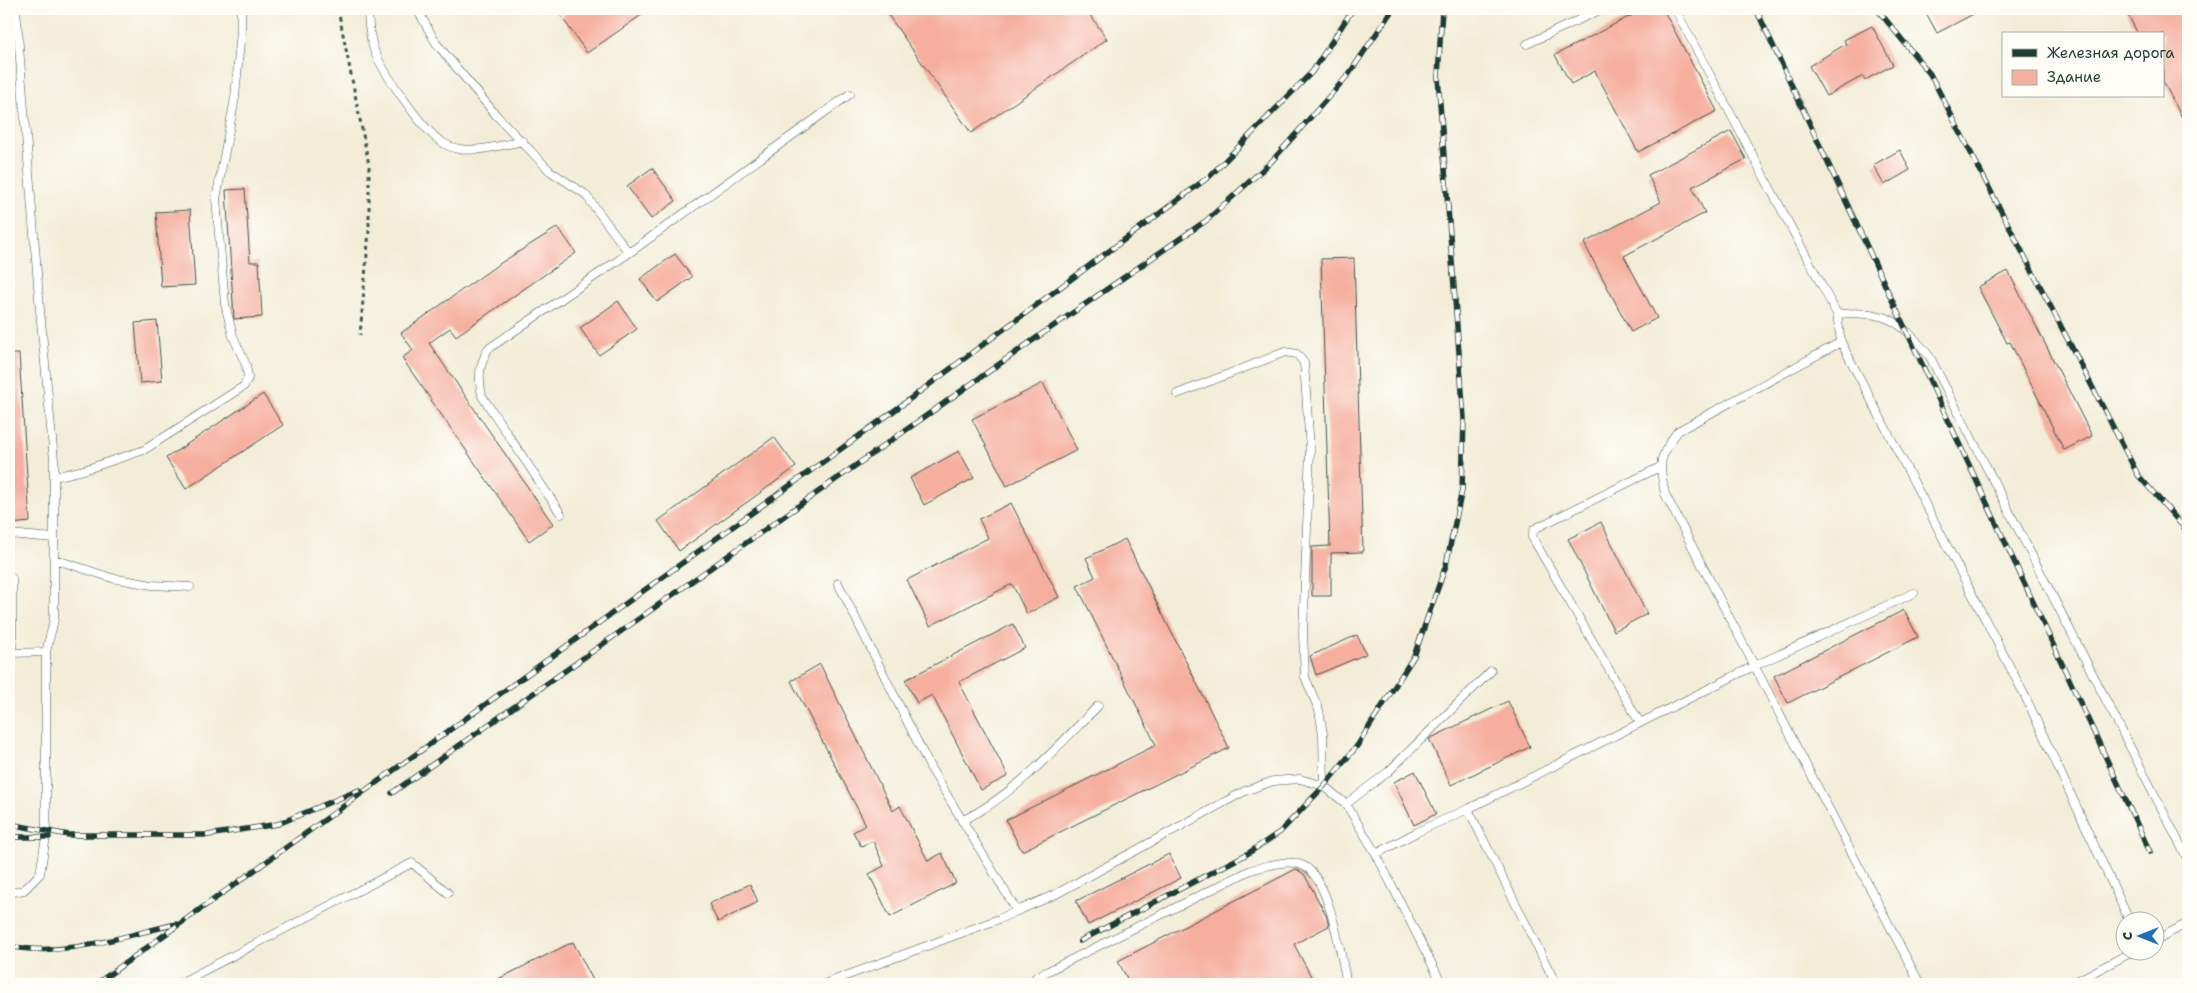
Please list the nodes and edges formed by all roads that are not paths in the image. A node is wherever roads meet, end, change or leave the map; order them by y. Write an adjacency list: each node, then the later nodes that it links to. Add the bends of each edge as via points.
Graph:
1 (16, 9): 15 (lane)
2 (241, 9): 15 (lane, via 235,98 216,199 225,304 248,378 244,386 144,450)
3 (368, 9): 9 (lane, via 374,50 426,129 444,144 459,149 481,149)
4 (417, 9): 9 (lane, via 436,43 496,115)
5 (1602, 9): 7 (lane)
6 (1675, 9): 11 (lane)
7 (1527, 44)
8 (850, 94): 10 (lane)
9 (523, 141): 10 (lane, via 550,171 585,194)
10 (628, 253): 16 (lane, via 488,349 480,365 478,378 482,396)
11 (1837, 314): 12 (lane); 34 (lane, via 1863,312 1895,321 1930,357)
12 (1841, 342): 14 (lane, via 1678,431 1663,450); 38 (lane, via 2025,696)
13 (1178, 394): 29 (lane, via 1284,352 1297,354 1304,363 1310,449 1303,633 1305,676 1319,710)
14 (1660, 467): 25 (lane, via 1665,494); 28 (lane, via 1534,529 1532,536)
15 (54, 477): 18 (lane)
16 (561, 514)
17 (9, 534): 18 (lane)
18 (54, 538): 19 (lane)
19 (54, 559): 22 (lane, via 112,578); 24 (lane, via 54,620)
20 (9, 578): 24 (lane, via 12,578 12,653)
21 (838, 583): 32 (lane, via 925,758)
22 (190, 587)
23 (1914, 593): 25 (lane)
24 (46, 652): 35 (lane, via 46,837 40,874 24,890)
25 (1754, 666): 28 (lane); 48 (lane)
26 (1491, 670): 30 (lane, via 1388,772)
27 (1098, 706): 32 (lane, via 1020,784 988,808)
28 (1640, 723): 31 (lane)
29 (1324, 786): 30 (lane); 37 (lane, via 1300,778 1273,781 1245,791 1056,894)
30 (1346, 804): 33 (lane)
31 (1468, 809): 33 (lane); 47 (lane)
32 (962, 821): 37 (lane)
33 (1376, 854): 46 (lane)
34 (2188, 860)
35 (9, 893)
36 (448, 893): 42 (lane, via 412,863)
37 (1017, 910): 43 (lane)
38 (2124, 910)
39 (2188, 923): 40 (lane)
40 (2164, 936)
41 (2117, 960): 49 (lane)
42 (178, 984)
43 (824, 984)
44 (1034, 984): 45 (lane, via 1036,977 1044,973 1251,870 1276,863 1304,866 1324,892 1335,925)
45 (1347, 984)
46 (1442, 984)
47 (1556, 984)
48 (1920, 984)
49 (2071, 984)

